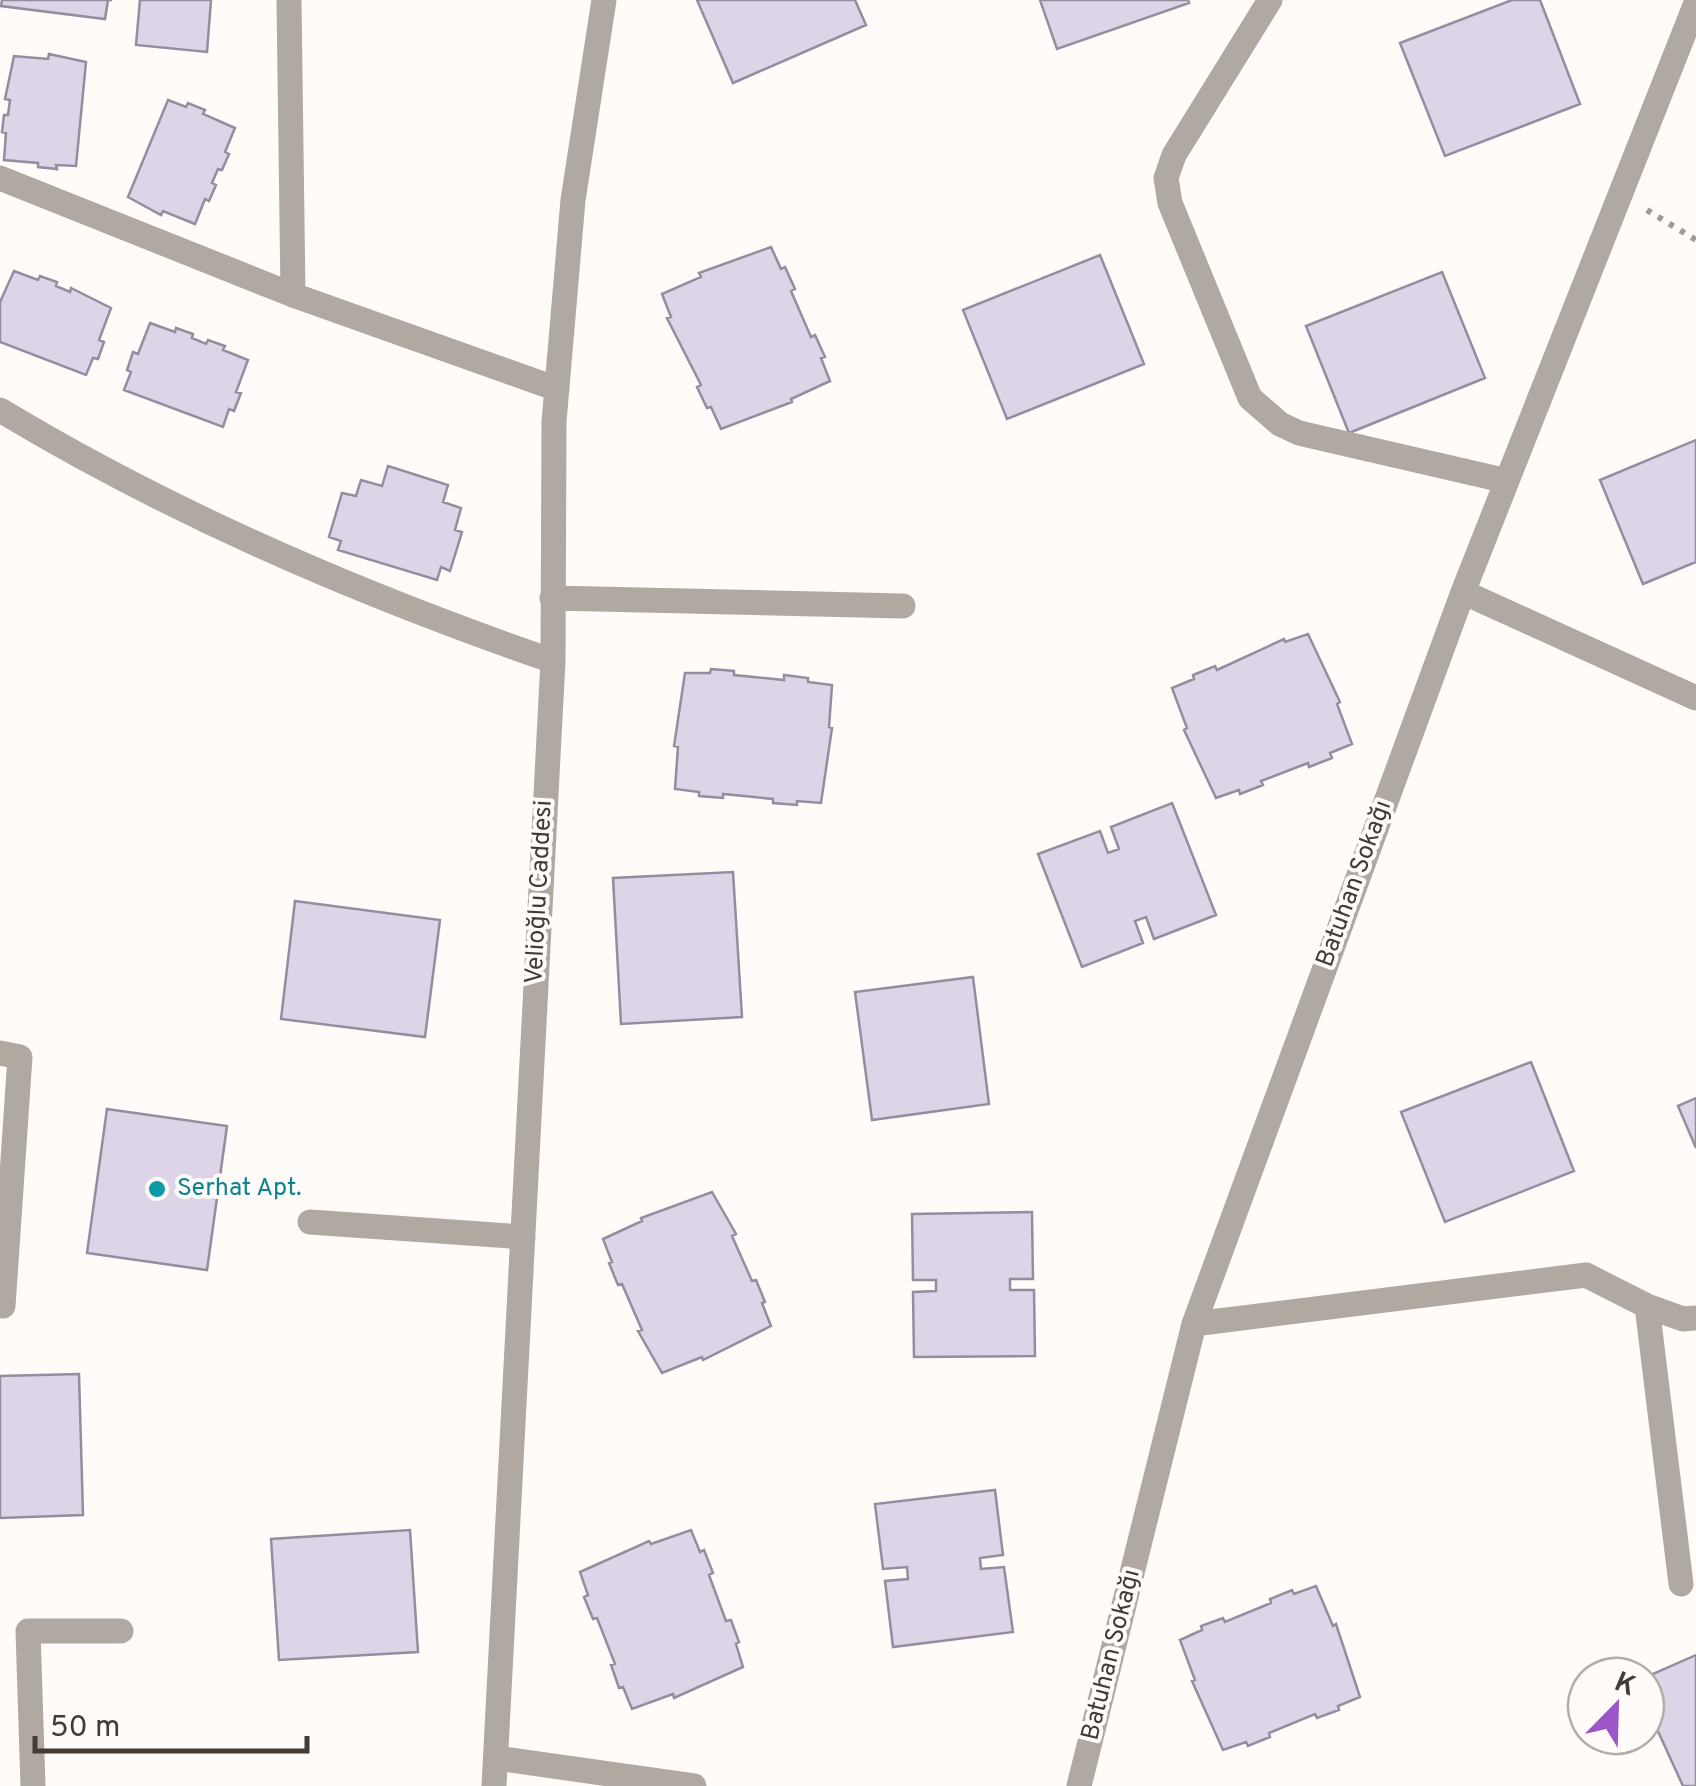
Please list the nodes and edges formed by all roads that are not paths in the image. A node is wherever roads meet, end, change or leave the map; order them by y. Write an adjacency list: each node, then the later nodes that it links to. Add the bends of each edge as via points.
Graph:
1 (290, 0): 6 (street)
2 (604, 0): 7 (street, Velioğlu Caddesi, via 572,200)
3 (1270, 0): 9 (street, via 1166,178 1250,398 1299,433)
4 (1696, 3): 9 (street, Batuhan Sokağı)
5 (0, 178): 6 (street)
6 (293, 295): 7 (street)
7 (557, 389): 11 (street, Velioğlu Caddesi)
8 (0, 410): 13 (street, via 253,544)
9 (1506, 482): 10 (street, Batuhan Sokağı)
10 (1463, 592): 14 (street); 21 (street, Batuhan Sokağı)
11 (552, 598): 12 (street); 13 (street, Velioğlu Caddesi)
12 (903, 606)
13 (552, 661): 17 (street, Velioğlu Caddesi)
14 (1696, 698)
15 (0, 1053): 18 (street, via 20,1057)
16 (310, 1222): 17 (street)
17 (523, 1237): 24 (street, Velioğlu Caddesi)
18 (3, 1306)
19 (1646, 1306): 20 (street); 21 (street, via 1586,1275); 22 (street)
20 (1696, 1318)
21 (1194, 1324): 28 (street, Batuhan Sokağı)
22 (1682, 1584)
23 (121, 1631): 25 (street, via 28,1631)
24 (496, 1758): 26 (street, Velioğlu Caddesi); 27 (street)
25 (33, 1786)
26 (494, 1786)
27 (694, 1786)
28 (1079, 1786)

